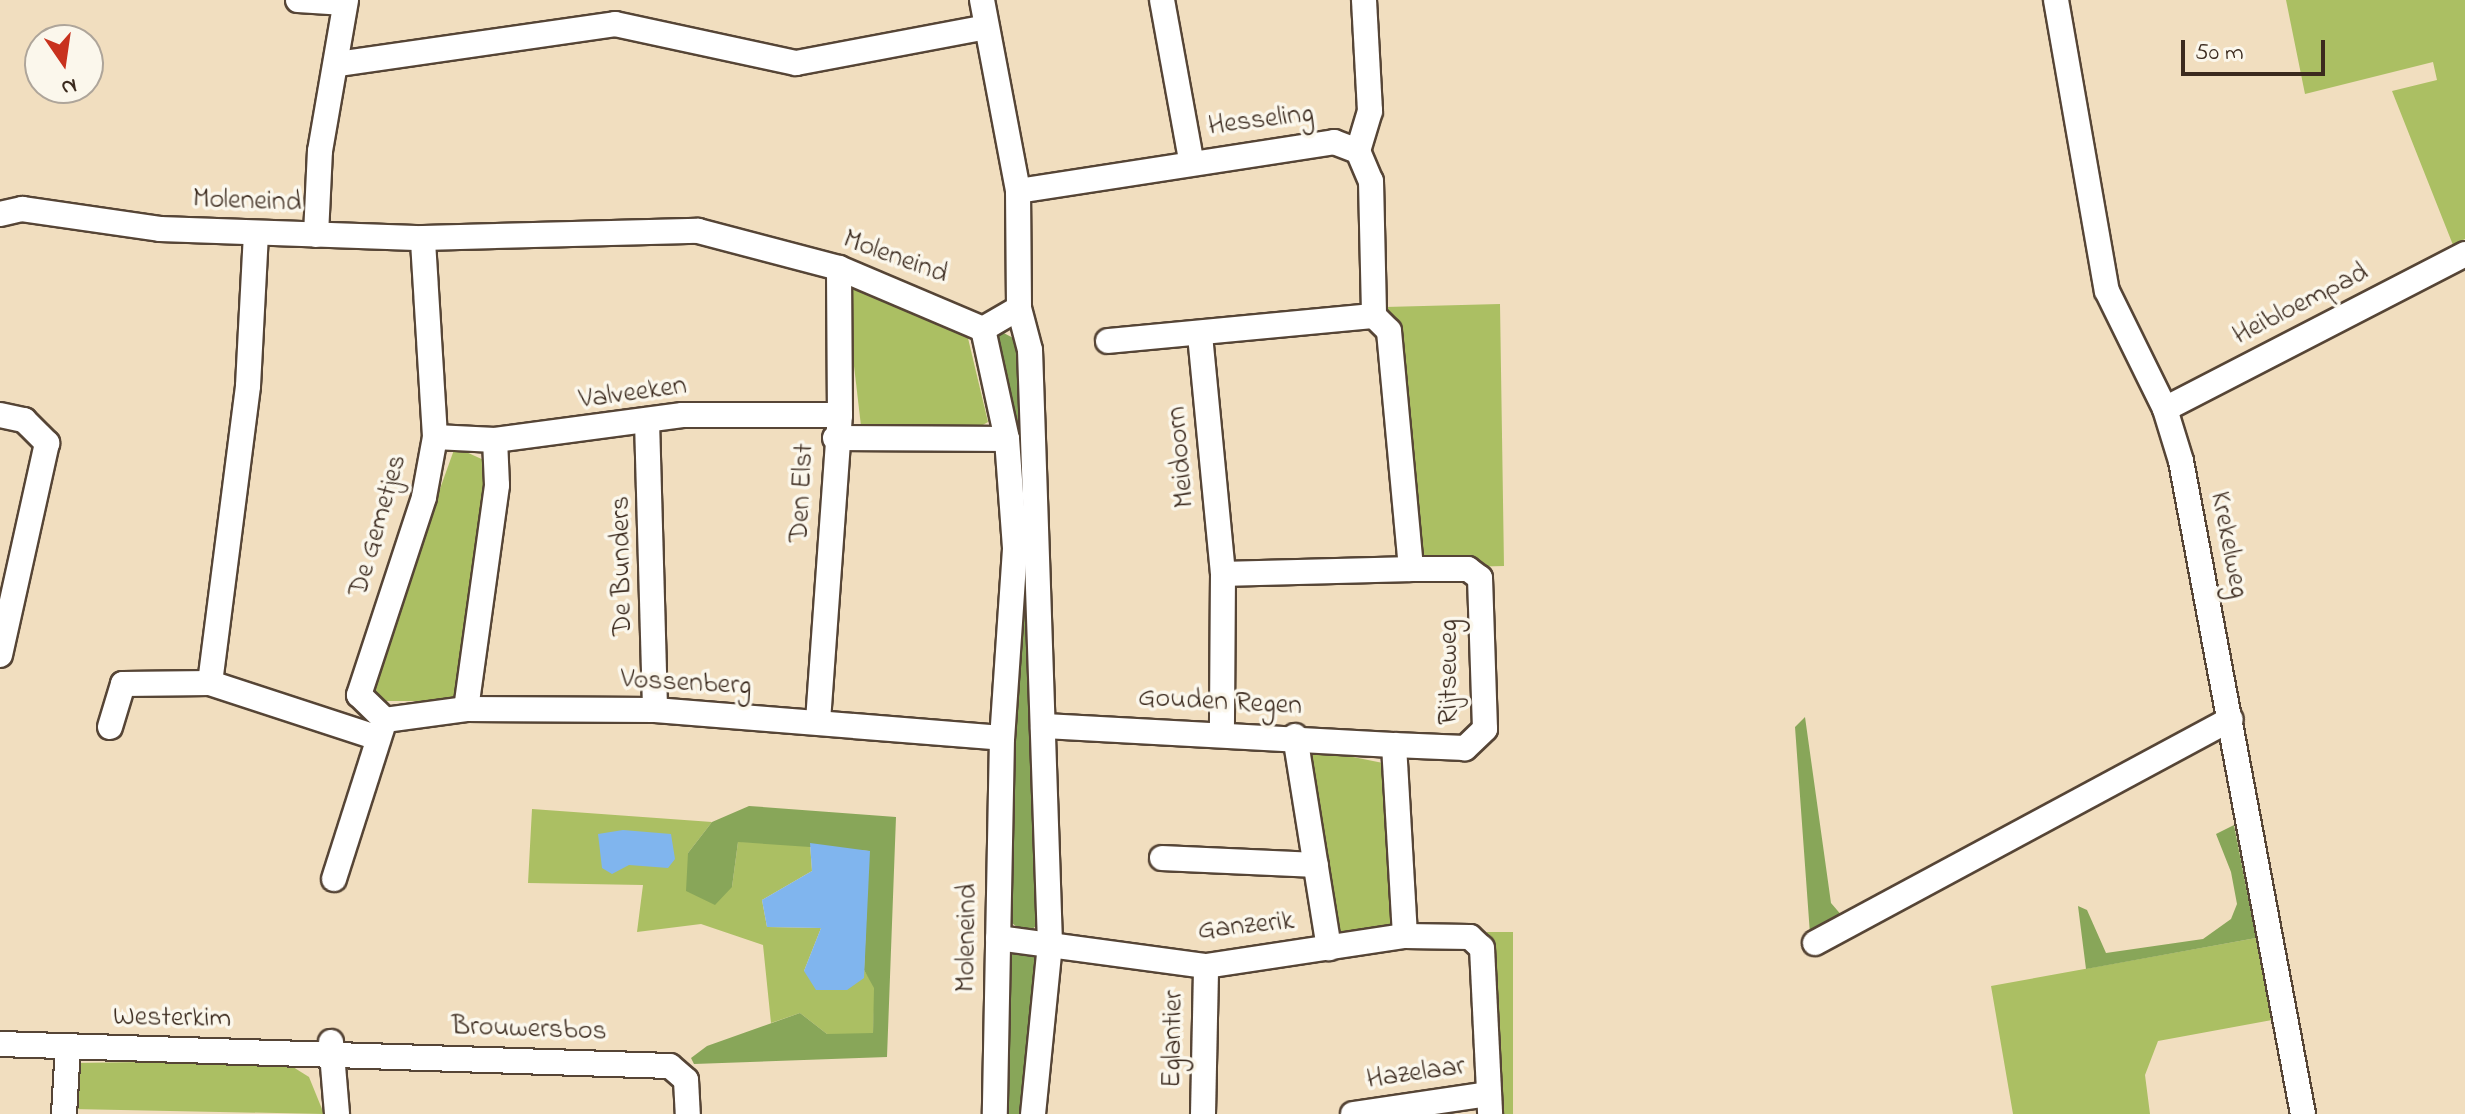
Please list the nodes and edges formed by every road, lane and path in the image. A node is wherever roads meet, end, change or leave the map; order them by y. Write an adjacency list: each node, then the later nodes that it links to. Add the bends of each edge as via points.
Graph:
1 (298, 0): 6 (street)
2 (982, 0): 7 (street)
3 (1162, 0): 10 (street)
4 (1364, 0): 9 (street, via 1370,111)
5 (2056, 0): 23 (street, Krekelweg, via 2107,291)
6 (346, 2): 8 (street)
7 (986, 27): 8 (street, via 796,63 615,24); 11 (street)
8 (338, 64): 14 (street, via 320,151)
9 (1358, 151): 10 (street, Hesseling, via 1334,142); 19 (street, via 1371,181)
10 (1191, 160): 11 (street, Hesseling)
11 (1018, 191): 18 (street)
12 (0, 214): 13 (street, Moleneind, via 22,209 160,229)
13 (256, 233): 14 (street, Moleneind); 33 (street, via 248,386)
14 (316, 235): 15 (street, Moleneind)
15 (423, 238): 17 (street, Moleneind, via 698,231); 27 (street, De Gemetjes)
16 (2465, 254): 23 (street, Heibloempad)
17 (839, 268): 20 (street, Moleneind); 26 (street, Den Elst)
18 (1019, 308): 20 (street); 38 (street, via 1030,350)
19 (1374, 316): 21 (street); 30 (street, via 1389,331)
20 (983, 329): 28 (street, Moleneind)
21 (1200, 335): 22 (street); 31 (street, Meidoorn)
22 (1108, 341)
23 (2165, 409): 36 (street, Krekelweg)
24 (0, 415): 32 (street, via 24,420 47,443)
25 (647, 421): 26 (street, Valveeken); 29 (street, Valveeken); 35 (street, De Bunders)
26 (837, 426): 28 (street, Valveeken); 37 (street, Den Elst)
27 (435, 437): 29 (street, Valveeken); 40 (street, De Gemetjes, via 424,497 359,695)
28 (1007, 439): 43 (street, Moleneind, via 1015,549)
29 (495, 440): 34 (street, via 497,485)
30 (1411, 569): 31 (street); 44 (street, Rijtseweg, via 1468,569 1480,578 1485,729 1465,748)
31 (1223, 574): 41 (street, Meidoorn)
32 (0, 655)
33 (210, 683): 39 (street, Vossenberg, via 123,684); 40 (street, Vossenberg)
34 (466, 709): 35 (street, Vossenberg); 40 (street, Vossenberg)
35 (655, 710): 37 (street, Vossenberg)
36 (2231, 719): 50 (street); 65 (street, Krekelweg)
37 (818, 721): 43 (street, Vossenberg)
38 (1043, 726): 41 (street, Gouden Regen); 51 (street)
39 (110, 727)
40 (382, 729): 47 (street)
41 (1222, 732): 42 (street, Gouden Regen)
42 (1295, 736): 44 (street, Gouden Regen); 46 (street)
43 (1002, 738): 49 (street, Moleneind)
44 (1394, 745): 48 (street)
45 (1162, 858): 46 (street)
46 (1316, 865): 52 (street)
47 (334, 879)
48 (1405, 936): 52 (street, Ganzerik); 57 (street, via 1470,937 1482,948)
49 (998, 938): 51 (street, Ganzerik); 61 (street, Moleneind)
50 (1815, 943)
51 (1050, 944): 53 (street, Ganzerik); 62 (street)
52 (1329, 948): 53 (street, Ganzerik)
53 (1206, 966): 63 (street, Eglantier)
54 (0, 1044): 55 (street, Westerkim)
55 (68, 1046): 56 (street, Westerkim); 58 (street)
56 (331, 1047): 59 (street); 60 (street, Brouwersbos, via 670,1066 686,1080)
57 (1489, 1104): 64 (street, Hazelaar)
58 (64, 1114)
59 (337, 1114)
60 (688, 1114)
61 (995, 1114)
62 (1033, 1114)
63 (1203, 1114)
64 (1353, 1114)
65 (2303, 1114)

